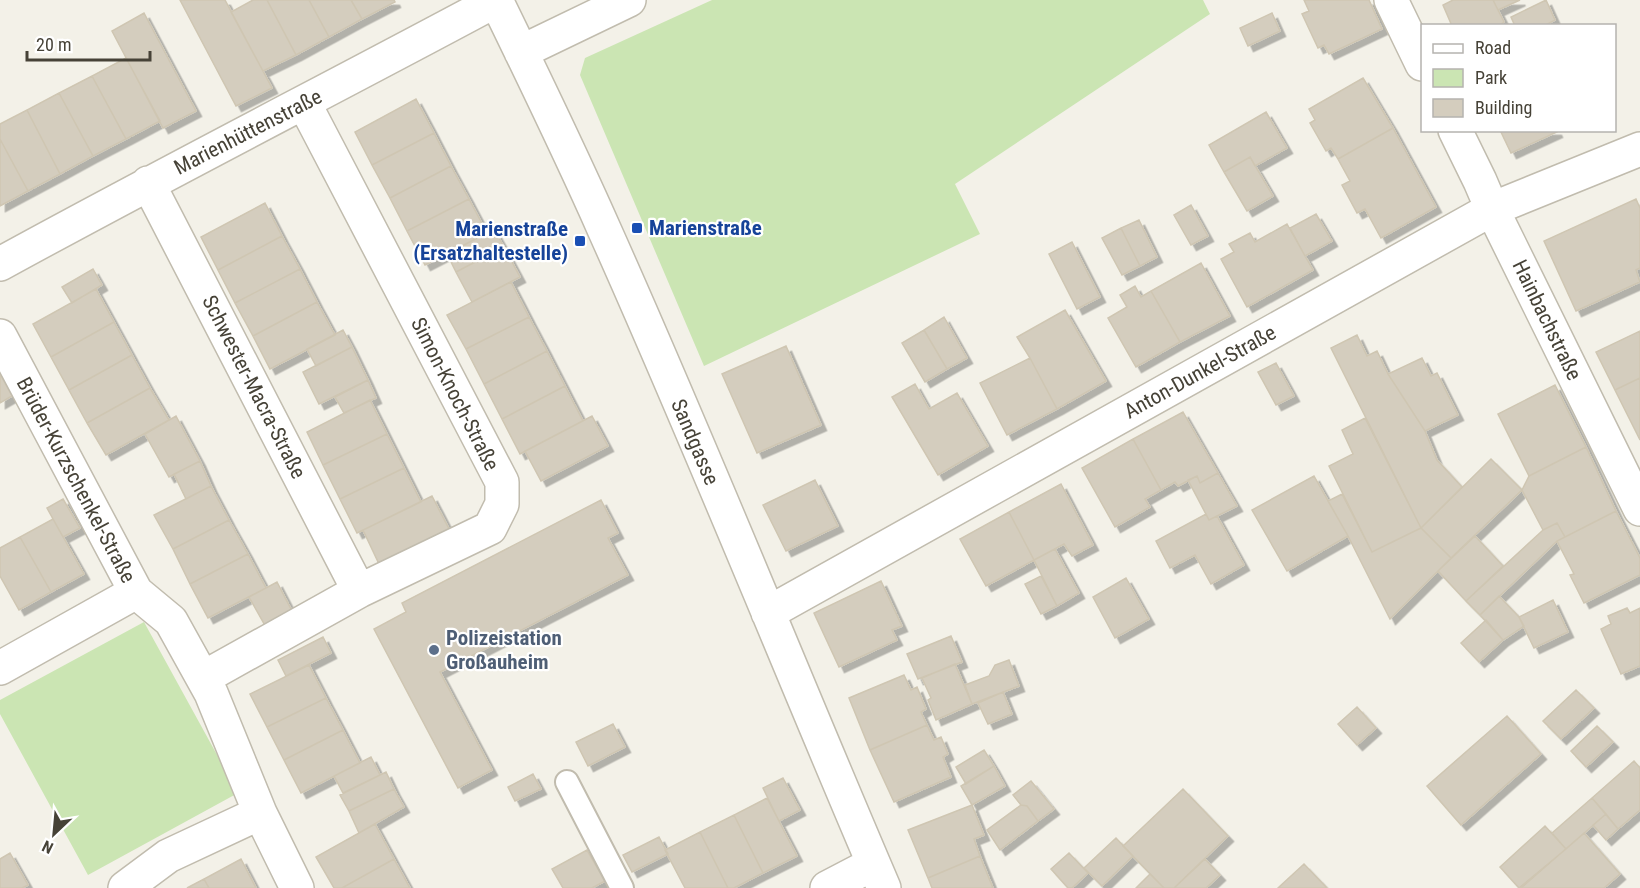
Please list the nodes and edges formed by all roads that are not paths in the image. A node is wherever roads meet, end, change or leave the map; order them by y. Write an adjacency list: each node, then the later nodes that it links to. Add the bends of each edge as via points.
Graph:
1 (496, 0): 4 (street, Sandgasse); 6 (street, Marienhüttenstraße)
2 (629, 0): 4 (street)
3 (1391, 0): 5 (street)
4 (521, 52): 16 (street, Sandgasse, via 605,231)
5 (1421, 62)
6 (304, 103): 9 (street, Marienhüttenstraße); 14 (street, Simon-Knoch-Straße, via 501,483 502,504 490,528)
7 (1456, 132): 10 (street, Hainbachstraße)
8 (1640, 149): 10 (street, Anton-Dunkel-Straße)
9 (148, 183): 11 (street, Marienhüttenstraße); 14 (street, Schwester-Macra-Straße)
10 (1492, 208): 13 (street, Hainbachstraße); 16 (street, Anton-Dunkel-Straße)
11 (0, 264)
12 (0, 336): 15 (street, Brüder-Kurzschenkel-Straße)
13 (1640, 509)
14 (359, 591): 18 (street, Simon-Knoch-Straße)
15 (136, 592): 17 (street); 18 (street, via 171,621)
16 (768, 613): 21 (street, Sandgasse)
17 (0, 668)
18 (204, 678): 20 (street)
19 (567, 782): 24 (lane)
20 (260, 813): 22 (street, via 168,856); 23 (street)
21 (879, 876): 25 (street)
22 (125, 888)
23 (297, 888)
24 (622, 888)
25 (827, 888)

